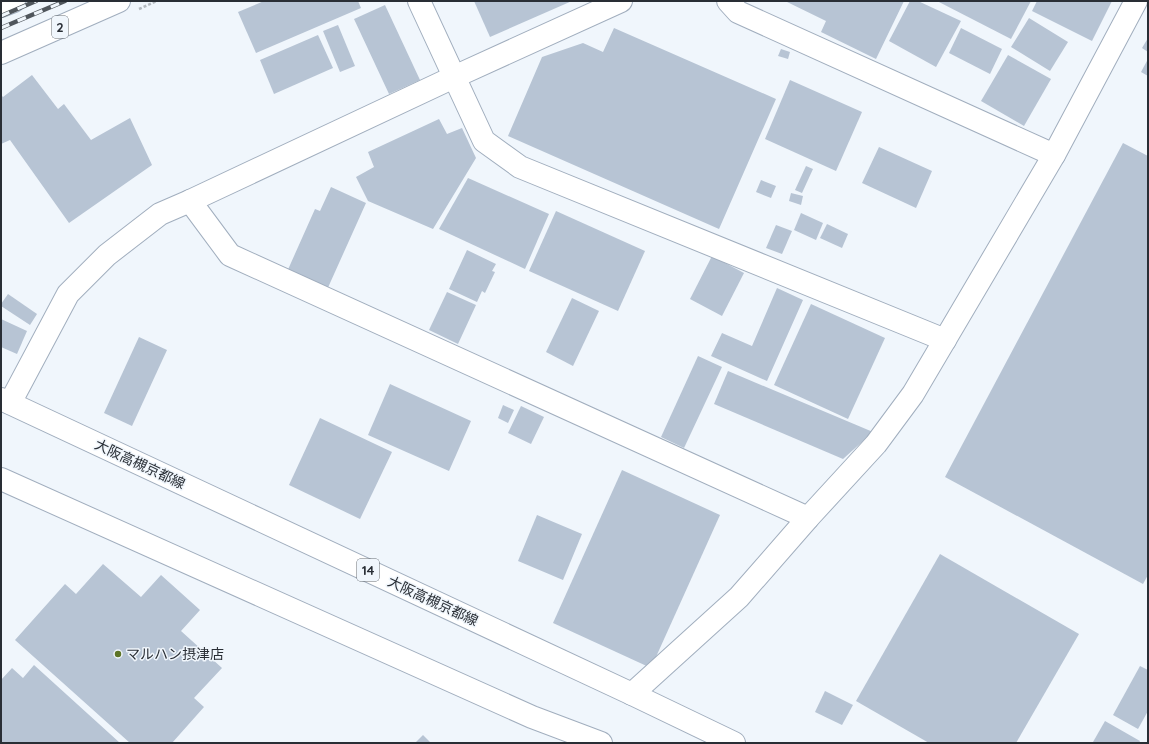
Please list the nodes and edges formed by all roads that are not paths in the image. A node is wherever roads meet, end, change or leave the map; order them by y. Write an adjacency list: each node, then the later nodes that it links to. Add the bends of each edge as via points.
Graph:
1 (14, 1): 7 (main road)
2 (119, 1): 8 (main road, 2)
3 (419, 1): 9 (main road)
4 (621, 1): 9 (main road)
5 (728, 1): 10 (main road, via 738,12)
6 (1136, 1): 10 (main road)
7 (1, 6)
8 (1, 53)
9 (454, 77): 11 (main road); 12 (main road, via 484,140 520,167)
10 (1054, 155): 12 (main road)
11 (190, 202): 13 (main road, via 160,214 107,255 68,294); 15 (main road, via 230,255)
12 (945, 340): 15 (main road, via 913,394 876,444)
13 (5, 401): 16 (main road, 大阪高槻京都線 / 14)
14 (1, 479): 17 (main road, via 525,714)
15 (808, 518): 16 (main road, via 739,597)
16 (632, 694): 18 (main road, 大阪高槻京都線 / 14)
17 (601, 743)
18 (734, 743)

